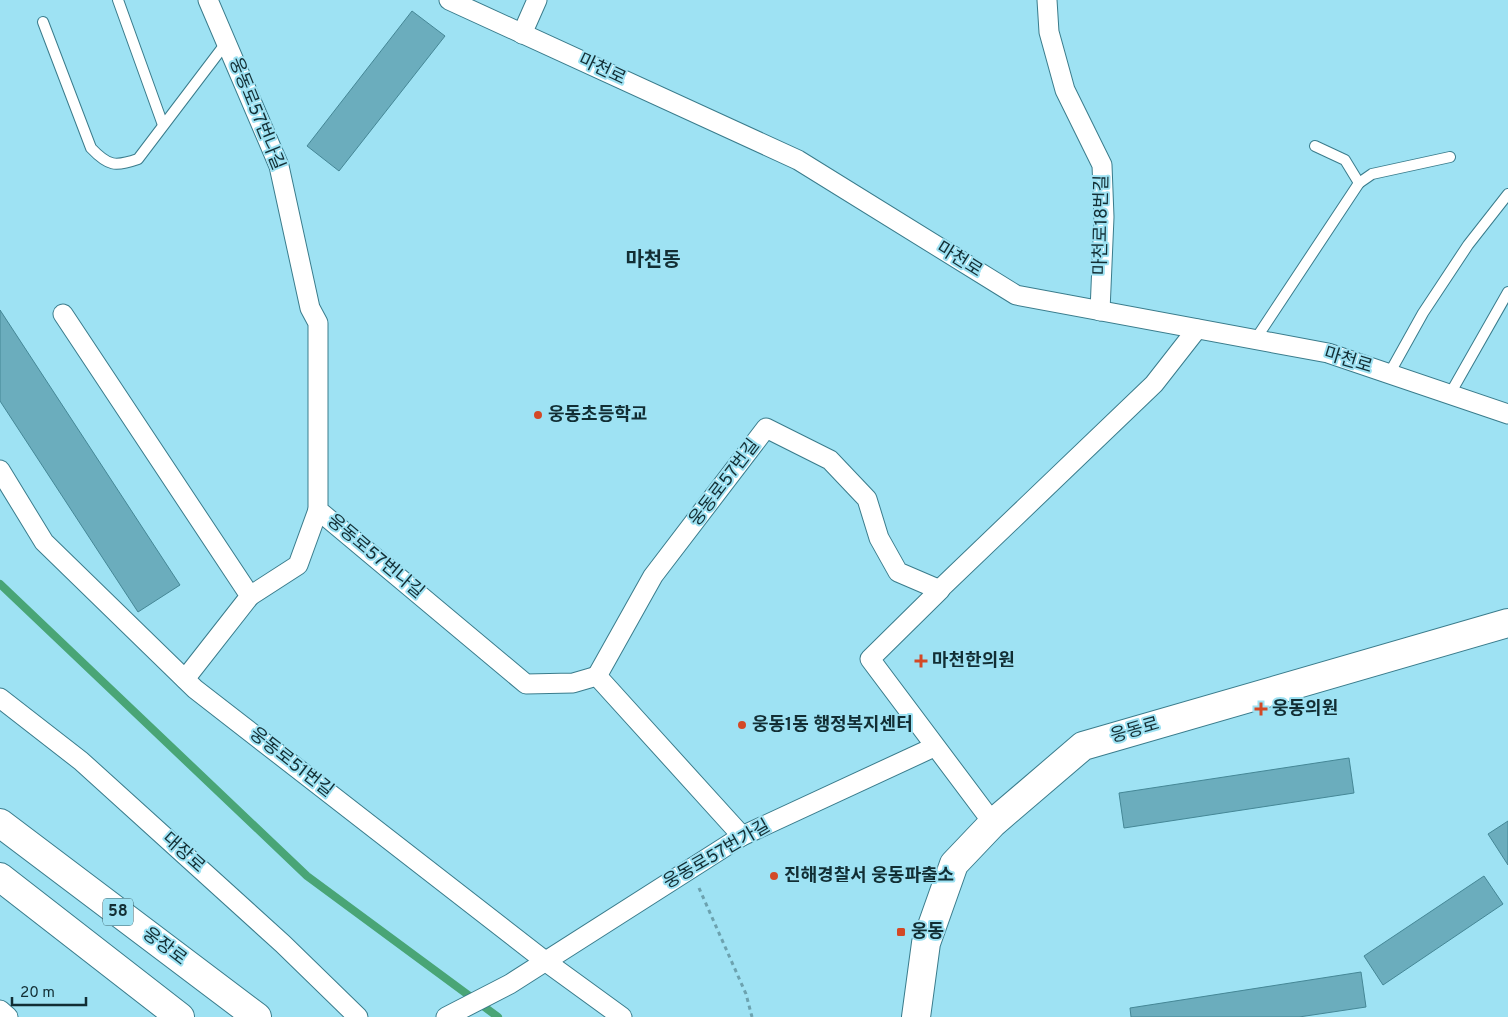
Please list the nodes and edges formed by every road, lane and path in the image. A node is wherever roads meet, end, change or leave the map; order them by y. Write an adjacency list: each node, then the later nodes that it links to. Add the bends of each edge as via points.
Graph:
1 (118, 0): 9 (lane)
2 (208, 0): 8 (street, 웅동로57번나길)
3 (449, 0): 7 (street, 마천로)
4 (537, 0): 7 (street)
5 (1047, 0): 15 (street, 마천로18번길, via 1049,32 1065,90 1102,165 1104,217)
6 (44, 22): 9 (lane, via 91,148 103,161 123,164 138,159)
7 (522, 34): 15 (street, 마천로, via 798,160 1016,295)
8 (226, 43): 9 (lane); 23 (street, 웅동로57번나길, via 279,166 310,308 318,323)
9 (163, 125)
10 (1315, 146): 12 (lane, via 1345,160)
11 (1450, 156): 12 (lane, via 1372,174)
12 (1360, 183): 18 (lane)
13 (1508, 194): 19 (lane, via 1468,245 1423,313)
14 (1508, 292): 20 (lane)
15 (1100, 311): 17 (street, 마천로)
16 (63, 314): 25 (street)
17 (1197, 329): 18 (street, 마천로); 24 (street, via 1154,384)
18 (1255, 340): 19 (street, 마천로, via 1328,354)
19 (1389, 374): 20 (street, 마천로)
20 (1450, 394): 21 (street, 마천로)
21 (1508, 414)
22 (0, 470): 28 (street, 웅동로51번길, via 44,542)
23 (318, 510): 25 (street, via 298,565); 27 (street, 웅동로57번나길, via 526,684 573,683)
24 (939, 590): 27 (street, 웅동로57번길, via 898,572 879,538 867,499 830,460 766,428 653,576); 30 (street, via 870,659)
25 (250, 596): 28 (street)
26 (1508, 623): 32 (main road, 웅동로, via 1084,746)
27 (597, 676): 33 (street)
28 (185, 679): 36 (street, 웅동로51번길)
29 (0, 698): 41 (street, 대장로, via 81,761 283,944)
30 (934, 746): 32 (street); 33 (street, 웅동로57번가길)
31 (0, 823): 38 (main road, 웅장로 / 58)
32 (993, 823): 45 (main road, 웅동로, via 954,864 926,943)
33 (742, 836): 34 (street, 웅동로57번가길)
34 (690, 869): 36 (street, 웅동로57번가길); 44 (path, via 746,994)
35 (0, 877): 40 (main road, 58)
36 (545, 961): 42 (street, 웅동로57번가길, via 510,984); 43 (street, 웅동로51번길)
37 (0, 1010): 39 (street)
38 (246, 1010)
39 (8, 1017)
40 (180, 1017)
41 (358, 1017)
42 (446, 1017)
43 (622, 1017)
44 (752, 1017)
45 (916, 1017)

